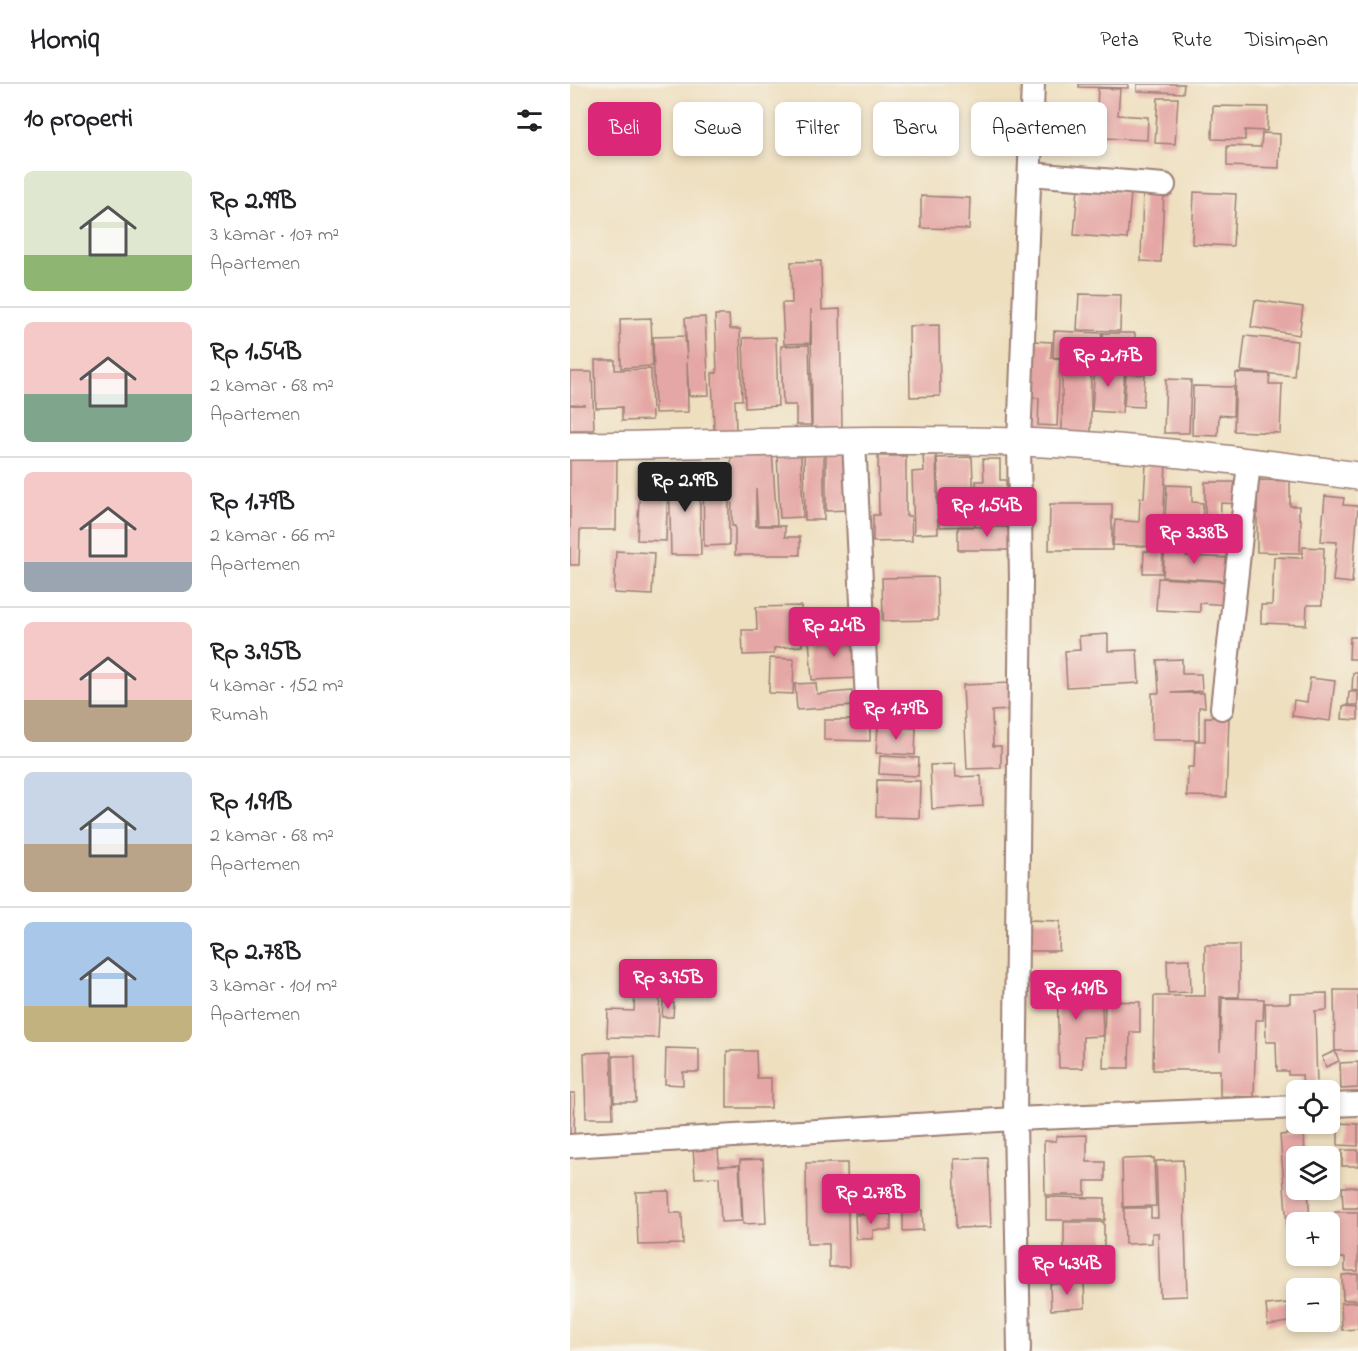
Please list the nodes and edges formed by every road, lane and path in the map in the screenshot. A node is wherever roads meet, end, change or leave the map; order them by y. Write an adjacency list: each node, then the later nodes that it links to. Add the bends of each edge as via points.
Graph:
1 (1033, 84): 2 (street)
2 (1030, 174): 3 (street); 5 (street)
3 (1164, 185)
4 (854, 441): 5 (street); 6 (street); 9 (street)
5 (1020, 442): 7 (street); 14 (street)
6 (570, 446)
7 (1250, 463): 8 (street); 10 (street)
8 (1358, 476)
9 (867, 702)
10 (1222, 708)
11 (1358, 1104): 12 (street)
12 (1340, 1105)
13 (1286, 1107): 14 (street)
14 (1015, 1119): 15 (street); 16 (street)
15 (570, 1146)
16 (1018, 1351)

